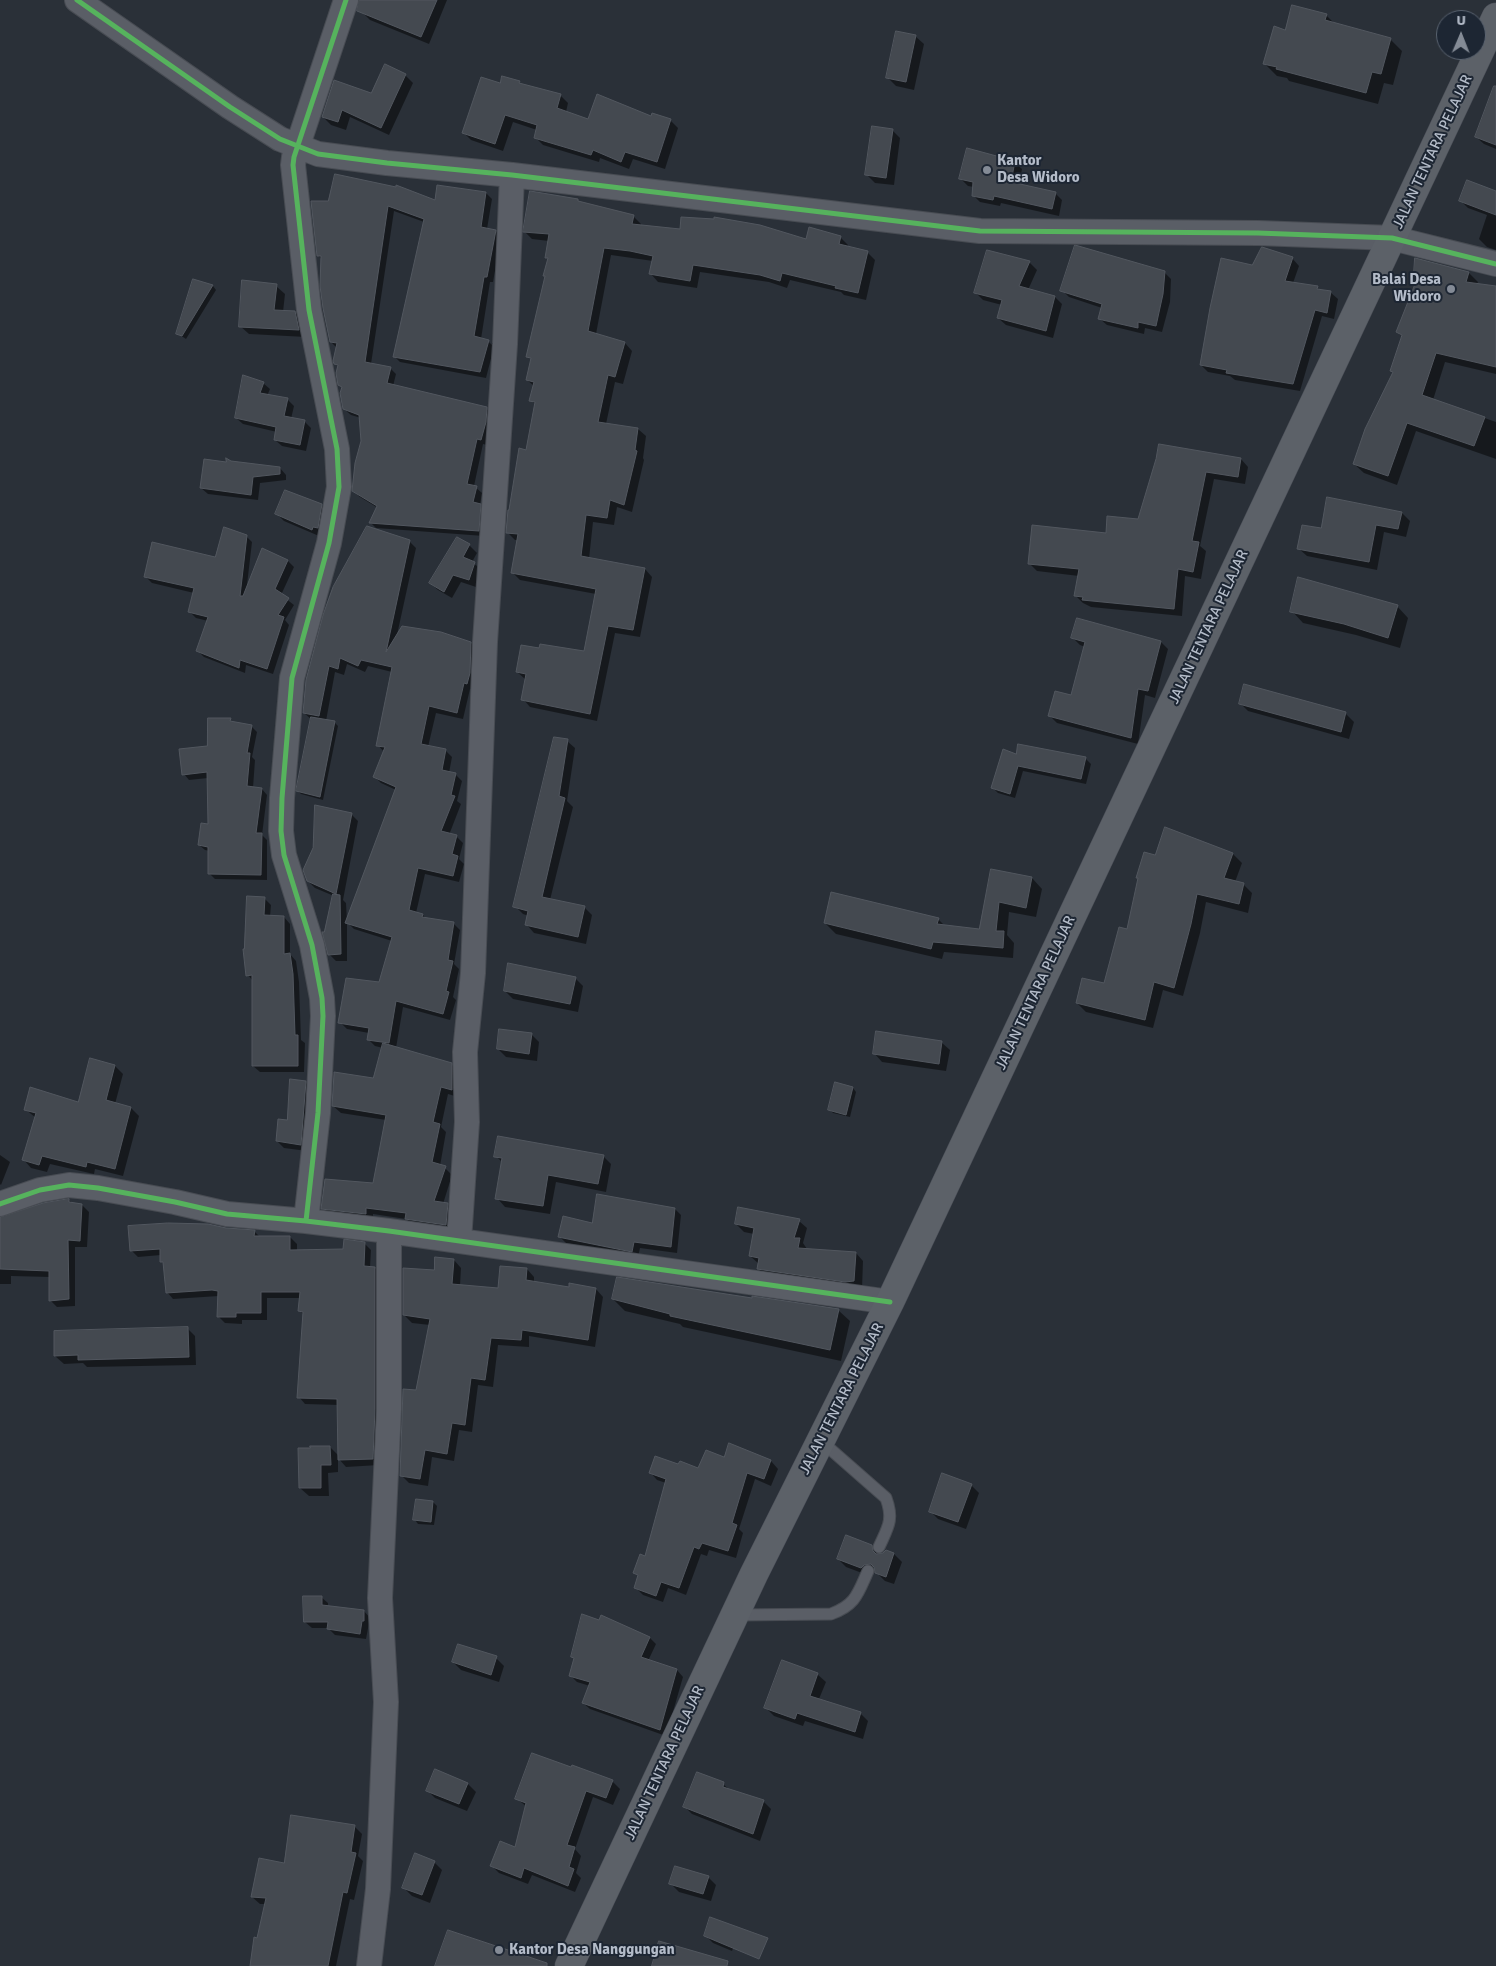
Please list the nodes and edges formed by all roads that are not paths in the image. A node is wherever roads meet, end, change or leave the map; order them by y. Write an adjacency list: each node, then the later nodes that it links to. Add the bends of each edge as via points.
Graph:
1 (77, 0): 4 (street, via 238,112)
2 (346, 0): 4 (street)
3 (1496, 17): 6 (main road, JALAN TENTARA PELAJAR)
4 (298, 147): 5 (street, via 318,154); 9 (street, via 294,165 310,310 337,449 339,487 329,543 292,678 282,798 284,855 312,945 322,998 318,1112)
5 (512, 175): 6 (street, via 980,231 1258,233); 11 (street, via 505,344 485,651 473,973 465,1052 467,1122)
6 (1392, 238): 7 (street); 12 (main road, JALAN TENTARA PELAJAR)
7 (1496, 264)
8 (0, 1204): 9 (street, via 40,1190 68,1185 227,1214)
9 (306, 1221): 10 (street)
10 (389, 1231): 11 (street); 17 (street, via 389,1409 380,1598 386,1702 378,1889)
11 (460, 1241): 12 (street)
12 (890, 1302): 13 (main road, JALAN TENTARA PELAJAR)
13 (821, 1441): 14 (lane, via 886,1498 891,1520); 16 (main road, JALAN TENTARA PELAJAR)
14 (879, 1547)
15 (868, 1571): 16 (lane, via 857,1597 845,1609 831,1614)
16 (735, 1615): 18 (main road, JALAN TENTARA PELAJAR)
17 (369, 1966)
18 (569, 1966)

